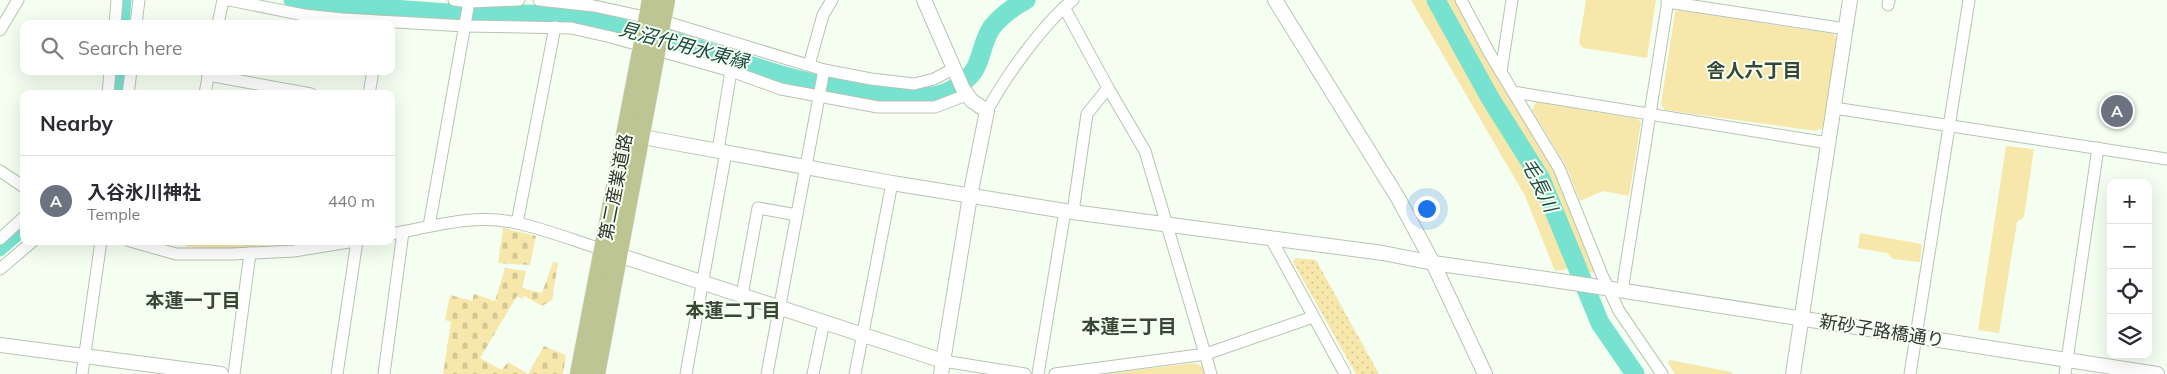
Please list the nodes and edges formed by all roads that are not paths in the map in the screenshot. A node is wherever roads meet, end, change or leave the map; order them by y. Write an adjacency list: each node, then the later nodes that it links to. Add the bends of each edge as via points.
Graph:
1 (18, 0): 29 (street)
2 (117, 0): 21 (street)
3 (139, 0): 22 (street)
4 (223, 0): 23 (street)
5 (229, 0): 24 (street, via 304,15)
6 (454, 0): 19 (street)
7 (519, 0): 19 (street)
8 (539, 0): 30 (street, via 584,5)
9 (651, 0): 30 (main road, 第二産業道路)
10 (666, 0): 30 (main road, 第二産業道路)
11 (832, 0): 31 (street, via 824,15)
12 (924, 0): 33 (street)
13 (1275, 0): 82 (street, via 1398,198)
14 (1461, 0): 34 (street)
15 (1512, 0): 34 (street)
16 (1850, 0): 28 (street)
17 (1969, 0): 53 (street)
18 (1668, 1): 28 (street); 52 (street)
19 (469, 4): 26 (street)
20 (1069, 4): 41 (street); 51 (street, via 1028,50)
21 (115, 20)
22 (136, 20)
23 (219, 20)
24 (355, 20)
25 (395, 22): 26 (street)
26 (466, 24): 27 (street); 69 (street)
27 (555, 27): 30 (street); 67 (street)
28 (1846, 29): 50 (street)
29 (0, 30)
30 (652, 34): 31 (street); 32 (street); 54 (main road, 第二産業道路)
31 (809, 65): 35 (street)
32 (731, 71): 49 (street, via 781,89); 57 (street)
33 (954, 72): 35 (street, via 914,84); 47 (street)
34 (1501, 72): 48 (street)
35 (823, 74): 49 (street)
36 (110, 75): 42 (street)
37 (130, 75): 43 (street)
38 (209, 75): 44 (street)
39 (219, 75): 45 (street)
40 (372, 75): 46 (street)
41 (1108, 88): 64 (street, via 1087,114); 68 (street, via 1146,151)
42 (108, 90)
43 (129, 90)
44 (206, 90)
45 (292, 90)
46 (370, 90)
47 (964, 92): 49 (street, via 934,107 908,108 878,107); 51 (street)
48 (1513, 92): 52 (street); 85 (street, via 1559,168)
49 (819, 95): 59 (street)
50 (1834, 108): 53 (street); 55 (street)
51 (987, 112): 63 (street)
52 (1650, 115): 55 (street); 86 (street)
53 (1950, 126): 56 (street); 93 (street)
54 (634, 136): 57 (street, 新砂子路橋通り); 79 (main road, 第二産業道路)
55 (1828, 142): 90 (street)
56 (2098, 148): 58 (street); 97 (street)
57 (722, 151): 59 (street, 新砂子路橋通り); 84 (street)
58 (2167, 159)
59 (807, 167): 61 (street, 新砂子路橋通り); 65 (street)
60 (0, 171): 62 (street)
61 (892, 183): 63 (street, 新砂子路橋通り); 92 (street)
62 (20, 184)
63 (970, 196): 64 (street, 新砂子路橋通り); 98 (street)
64 (1069, 212): 68 (street, 新砂子路橋通り); 111 (street)
65 (797, 214): 87 (street, via 758,208); 88 (street)
66 (20, 221): 72 (street)
67 (518, 223): 69 (street, via 479,219); 79 (street)
68 (1168, 224): 71 (street, 新砂子路橋通り); 95 (street)
69 (429, 226): 70 (street)
70 (397, 233): 103 (street)
71 (1270, 237): 82 (street, 新砂子路橋通り); 89 (street)
72 (0, 239)
73 (28, 245): 83 (street)
74 (100, 245): 96 (street)
75 (144, 245): 81 (street)
76 (175, 245): 81 (street)
77 (330, 245): 80 (street)
78 (355, 245): 102 (street)
79 (610, 252): 84 (street); 104 (main road, 第二産業道路); 105 (main road, 第二産業道路)
80 (250, 253): 81 (street); 101 (street)
81 (174, 254)
82 (1433, 263): 85 (street, 新砂子路橋通り); 115 (street)
83 (0, 269)
84 (702, 283): 87 (street); 106 (street)
85 (1601, 287): 86 (street, 新砂子路橋通り); 116 (street)
86 (1622, 291): 90 (street, 新砂子路橋通り)
87 (742, 295): 88 (street)
88 (780, 307): 91 (street); 107 (street)
89 (1313, 317): 95 (street); 114 (street)
90 (1801, 319): 93 (street, 新砂子路橋通り); 117 (street)
91 (824, 322): 92 (street); 108 (street)
92 (862, 336): 98 (street); 109 (street)
93 (1916, 336): 97 (street, 新砂子路橋通り); 118 (street)
94 (0, 345): 96 (street)
95 (1206, 354): 112 (street); 113 (street)
96 (84, 356): 99 (street); 100 (street)
97 (2066, 367): 119 (street, 新砂子路橋通り)
98 (942, 368): 110 (street)
99 (82, 374)
100 (221, 374)
101 (234, 374)
102 (338, 374)
103 (384, 374)
104 (579, 374)
105 (596, 374)
106 (686, 374)
107 (767, 374)
108 (814, 374)
109 (855, 374)
110 (1025, 374)
111 (1038, 374)
112 (1055, 374)
113 (1211, 374)
114 (1345, 374)
115 (1485, 374)
116 (1662, 374)
117 (1793, 374)
118 (1910, 374)
119 (2157, 374)

